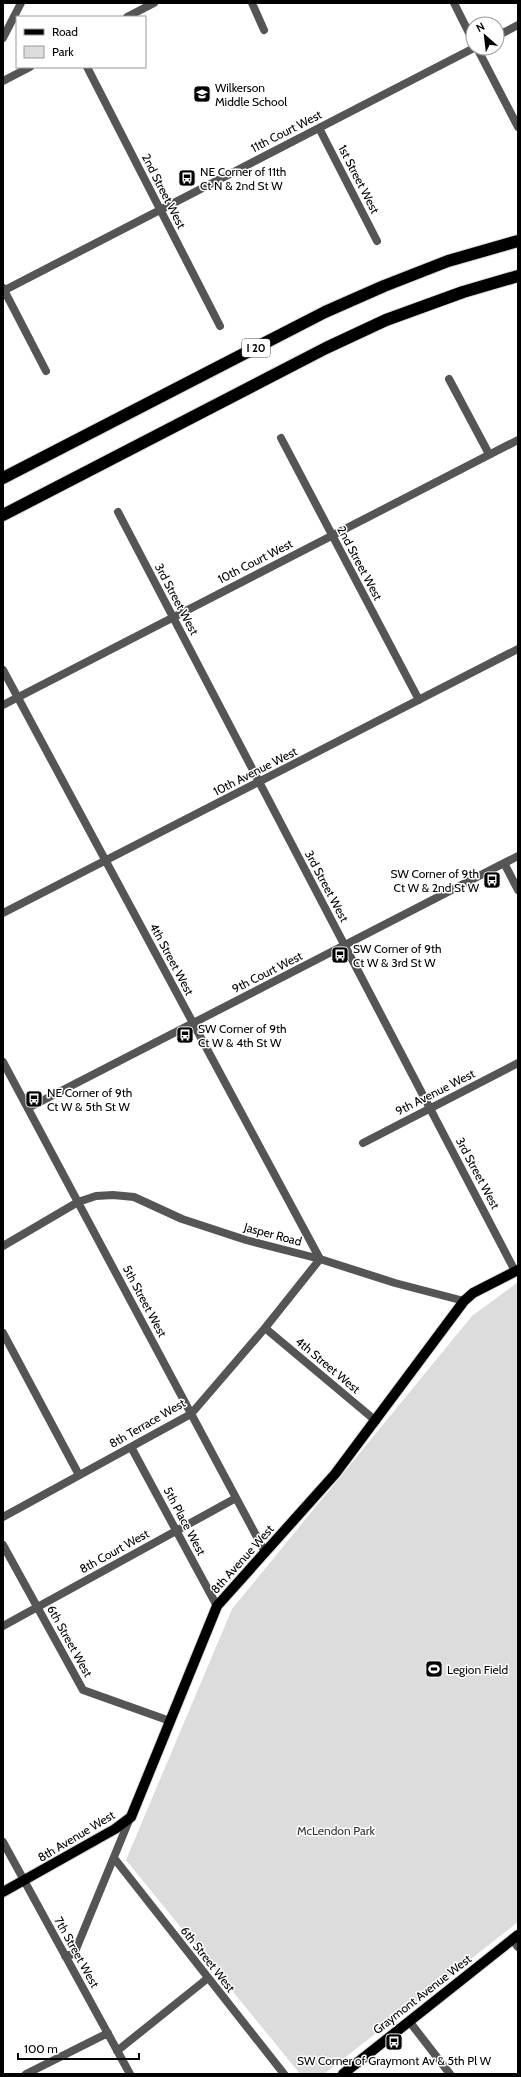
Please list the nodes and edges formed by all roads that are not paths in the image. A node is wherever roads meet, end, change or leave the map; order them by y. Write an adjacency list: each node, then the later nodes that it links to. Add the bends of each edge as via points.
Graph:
1 (21, 3): 10 (street)
2 (154, 3): 5 (street)
3 (252, 3): 8 (street)
4 (454, 3): 6 (street)
5 (129, 16)
6 (465, 24)
7 (518, 25): 9 (street)
8 (264, 30)
9 (505, 32)
10 (3, 38)
11 (465, 53): 16 (street, 11th Court West)
12 (481, 56): 17 (street)
13 (28, 68): 15 (street)
14 (88, 68): 18 (street, 2nd Street West)
15 (3, 81)
16 (319, 128): 18 (street, 11th Court West); 19 (street, 1st Street West)
17 (518, 128)
18 (160, 210): 22 (street, 11th Court West); 23 (street, 2nd Street West)
19 (376, 241)
20 (518, 241): 29 (highway, I 20, via 441,264 325,312)
21 (518, 276): 31 (highway, via 463,292 386,320 326,348)
22 (3, 290): 24 (street)
23 (220, 326)
24 (46, 371)
25 (450, 379): 28 (street)
26 (281, 438): 32 (street, 2nd Street West)
27 (518, 440): 28 (street, 10th Court West)
28 (489, 454): 32 (street, 10th Court West)
29 (3, 478)
30 (118, 512): 33 (street, 3rd Street West)
31 (3, 515)
32 (332, 535): 33 (street, 10th Court West); 37 (street, 2nd Street West)
33 (173, 616): 36 (street, 10th Court West); 39 (street, 3rd Street West)
34 (518, 649): 37 (street, 10th Avenue West)
35 (3, 670): 36 (street, 4th Street West)
36 (18, 697): 38 (street, 10th Court West); 41 (street, 4th Street West)
37 (419, 700): 39 (street, 10th Avenue West)
38 (3, 705)
39 (260, 782): 41 (street, 10th Avenue West); 45 (street, 3rd Street West)
40 (518, 856): 42 (street, 9th Court West)
41 (106, 861): 44 (street, 10th Avenue West); 46 (street, 4th Street West)
42 (504, 863): 43 (street); 45 (street, 9th Court West)
43 (518, 890)
44 (3, 913)
45 (345, 945): 46 (street, 9th Court West); 50 (street, 3rd Street West)
46 (193, 1023): 49 (street, 9th Court West); 54 (street, 4th Street West)
47 (3, 1062): 49 (street, 5th Street West)
48 (518, 1063): 50 (street, 9th Avenue West)
49 (28, 1108): 52 (street, 5th Street West)
50 (430, 1108): 51 (street, 9th Avenue West); 55 (street, 3rd Street West)
51 (363, 1143)
52 (78, 1202): 53 (street); 54 (street, Jasper Road, via 96,1196 134,1197 210,1229); 59 (street, 5th Street West)
53 (3, 1246)
54 (320, 1259): 56 (street, Jasper Road, via 395,1283); 57 (street, 8th Terrace West)
55 (517, 1271): 56 (main road, 8th Avenue West, via 473,1293)
56 (464, 1301): 60 (main road, 8th Avenue West)
57 (265, 1328): 59 (street, 8th Terrace West); 60 (street, 4th Street West)
58 (3, 1333): 62 (street)
59 (191, 1414): 61 (street, 8th Terrace West); 63 (street, 5th Street West)
60 (376, 1421): 67 (main road, 8th Avenue West, via 335,1474)
61 (131, 1446): 62 (street, 8th Terrace West); 65 (street, 5th Place West)
62 (79, 1475): 64 (street, 8th Terrace West)
63 (236, 1498): 65 (street, 8th Court West); 67 (street, 5th Street West)
64 (3, 1517)
65 (176, 1531): 68 (street, 5th Place West); 69 (street, 8th Court West)
66 (3, 1545): 69 (street, 6th Street West)
67 (265, 1552): 68 (main road, 8th Avenue West)
68 (217, 1606): 71 (main road, 8th Avenue West)
69 (37, 1607): 70 (street, 8th Court West); 71 (street, 6th Street West, via 83,1690)
70 (3, 1626)
71 (170, 1721): 72 (main road, 8th Avenue West)
72 (131, 1817): 74 (street); 75 (main road, 8th Avenue West)
73 (3, 1842): 75 (street, 7th Street West)
74 (114, 1858): 78 (street, via 74,1954); 79 (street, 6th Street West)
75 (25, 1882): 76 (main road, 8th Avenue West); 78 (street, 7th Street West)
76 (3, 1892)
77 (516, 1940): 80 (main road, Graymont Avenue West)
78 (65, 1956): 81 (street, 7th Street West)
79 (208, 1978): 82 (street); 85 (street, 6th Street West)
80 (409, 2021): 86 (main road, Graymont Avenue West); 87 (street)
81 (108, 2033): 82 (street, 7th Street West); 83 (street)
82 (117, 2051): 84 (street, 7th Street West)
83 (26, 2074)
84 (130, 2074)
85 (284, 2074)
86 (343, 2074)
87 (450, 2074)

